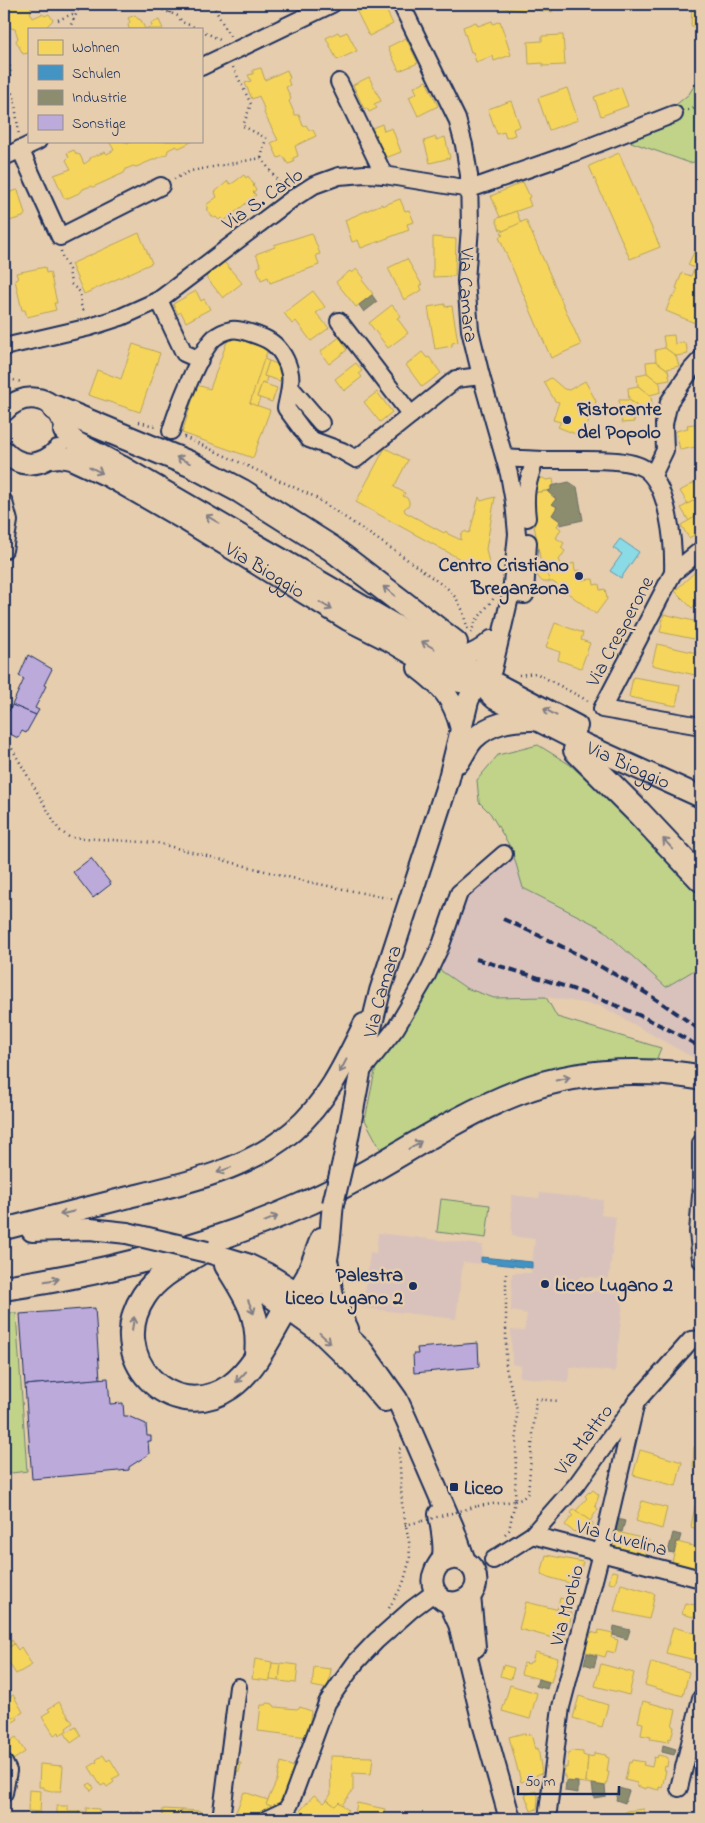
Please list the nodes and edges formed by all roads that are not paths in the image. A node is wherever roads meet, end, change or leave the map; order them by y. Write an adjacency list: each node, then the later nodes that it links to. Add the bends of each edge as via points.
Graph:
1 (332, 4): 3 (street)
2 (401, 4): 11 (street, Via Camara, via 457,119)
3 (202, 66)
4 (339, 82): 9 (street)
5 (674, 114): 11 (street, Via S. Carlo)
6 (36, 142): 7 (street)
7 (20, 150): 8 (street); 10 (street, via 60,237)
8 (4, 157)
9 (384, 174): 11 (street, Via S. Carlo); 12 (street, Via S. Carlo, via 339,176 314,185)
10 (161, 186)
11 (470, 189): 17 (street, Via Camara, via 466,281 470,330)
12 (159, 300): 14 (street, Via S. Carlo, via 90,327); 16 (street, via 184,352)
13 (339, 321): 21 (street)
14 (4, 347)
15 (701, 359): 29 (street, via 669,402 664,424 665,450)
16 (200, 360): 18 (street, via 215,338 231,330 243,331 270,342 283,355); 24 (street)
17 (481, 376): 21 (street, via 456,379); 27 (street, Via Camara)
18 (290, 386): 21 (street, via 286,408 309,439 356,459); 22 (street)
19 (8, 404): 20 (main road, via 33,398)
20 (55, 408): 23 (main road); 37 (highway, one-way to 20, via 368,575 276,512 190,464)
21 (411, 415)
22 (321, 423)
23 (64, 431): 26 (main road, via 58,451); 37 (main road, Via Bioggio, one-way to 23, via 76,442)
24 (171, 432)
25 (4, 452): 26 (main road, Via Bioggio, via 21,463 41,463)
26 (50, 458): 35 (main road, Via Bioggio, one-way to 35, via 71,459 110,477)
27 (505, 458): 28 (street); 34 (street, Via Camara, via 517,534)
28 (535, 460): 29 (street, via 620,461 634,463); 34 (street, via 524,497 528,534 525,595)
29 (653, 475): 33 (street, Via Cresperone, via 669,517)
30 (4, 502): 31 (street, via 8,521)
31 (4, 550)
32 (701, 550): 33 (street, Via Cresperone)
33 (673, 573): 40 (street, Via Cresperone, via 602,709)
34 (504, 593): 36 (street, Via Camara); 38 (street, Via Camara, via 493,670)
35 (348, 620): 38 (main road, Via Bioggio, via 460,682); 41 (main road, via 398,653 440,687 454,706)
36 (493, 637): 37 (street, via 484,646 462,656); 38 (street, Via Camara, via 480,670)
37 (458, 645): 38 (main road, Via Bioggio)
38 (481, 683): 39 (main road, Via Bioggio, via 495,699); 41 (main road, Via Camara, via 472,692); 43 (main road, Via Camara, via 481,700); 44 (main road, Via Bioggio, one-way to 38, via 504,687)
39 (534, 720): 43 (main road, via 507,721 473,739); 45 (main road, Via Bioggio)
40 (701, 726)
41 (461, 729): 43 (main road, Via Camara)
42 (576, 750): 47 (highway, one-way to 42)
43 (448, 782): 48 (main road, Via Camara)
44 (701, 792)
45 (701, 798)
46 (504, 854): 49 (street, via 459,893 425,979 396,1028)
47 (701, 879)
48 (380, 991): 49 (main road, Via Camara); 55 (main road, one-way to 55, via 328,1092 307,1117 278,1142 225,1171)
49 (360, 1073): 54 (main road, Via Camara, bridge)
50 (701, 1078): 57 (highway, one-way to 50, via 344,1186 443,1128 520,1091 604,1072 648,1072)
51 (701, 1143): 52 (street)
52 (701, 1187)
53 (701, 1194): 60 (street, via 698,1232)
54 (333, 1204): 59 (main road, Via Camara); 63 (main road, Via Camara)
55 (4, 1229)
56 (4, 1234): 58 (main road, bridge, via 90,1229 127,1233)
57 (225, 1236): 62 (highway, one-way to 57, via 142,1261); 66 (highway, one-way to 57, via 230,1387 212,1396 194,1398 168,1392 153,1383 133,1350 132,1322 144,1295 160,1278)
58 (207, 1252): 61 (main road); 63 (main road, via 266,1273)
59 (327, 1252): 63 (main road, Via Camara, via 319,1283); 65 (main road, via 333,1297 347,1328)
60 (701, 1260)
61 (226, 1265): 63 (main road); 66 (highway, one-way to 66, via 256,1318)
62 (4, 1288)
63 (296, 1299): 65 (main road, via 332,1320); 66 (highway); 68 (main road, one-way to 68, via 321,1333 357,1368)
64 (701, 1339): 67 (street, Via Mattro, via 691,1340)
65 (363, 1351): 68 (main road, via 396,1399)
66 (256, 1357)
67 (636, 1402): 70 (street, Via Mattro, via 577,1484); 71 (street, Via Morbio)
68 (416, 1442): 69 (main road)
69 (436, 1492): 72 (main road, via 443,1539); 73 (main road)
70 (532, 1535): 71 (street, Via Luvelina); 73 (street, Via Mattro)
71 (601, 1553): 74 (street, Via Luvelina); 85 (street, Via Morbio, via 560,1707)
72 (441, 1563): 73 (main road, via 452,1558); 75 (main road, via 433,1574 433,1586)
73 (470, 1576): 75 (main road, via 464,1601); 78 (main road)
74 (701, 1579)
75 (442, 1597): 78 (main road, via 456,1615); 83 (street, via 412,1609 356,1662 327,1703 290,1804 286,1810)
76 (238, 1687): 82 (street)
77 (701, 1698): 80 (street)
78 (483, 1723): 84 (main road)
79 (4, 1763): 81 (street, via 8,1771)
80 (679, 1788)
81 (4, 1793)
82 (221, 1819)
83 (267, 1819)
84 (510, 1819)
85 (547, 1819)

